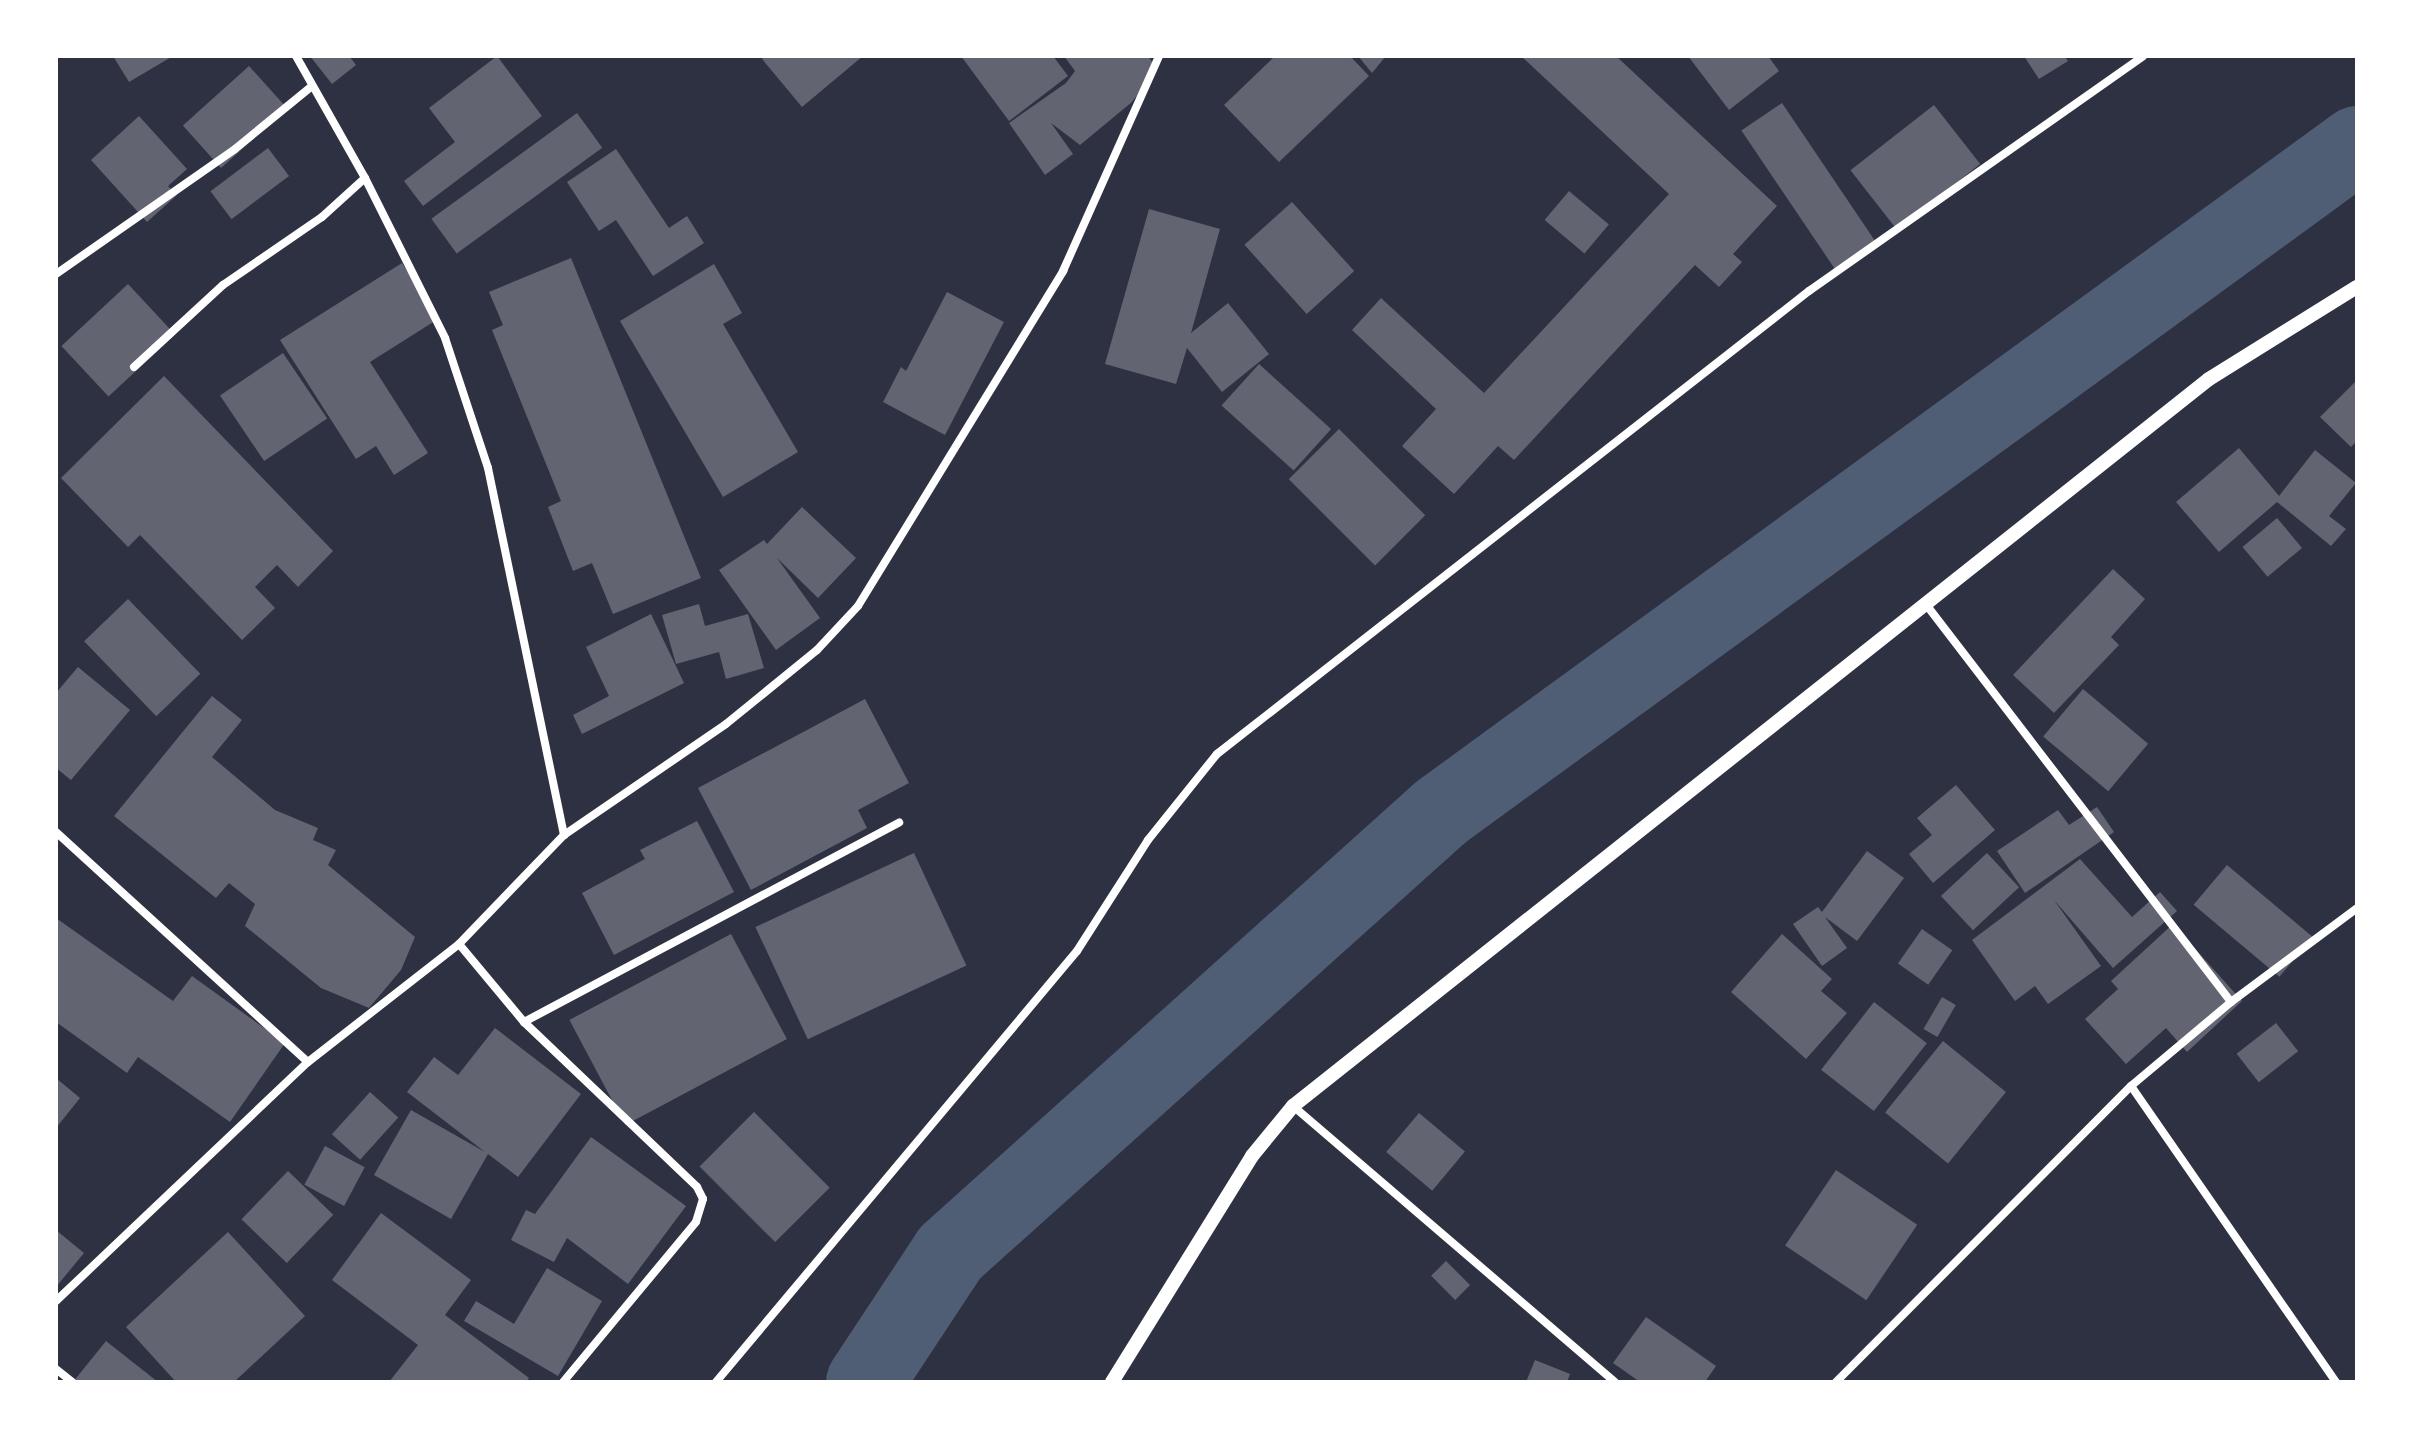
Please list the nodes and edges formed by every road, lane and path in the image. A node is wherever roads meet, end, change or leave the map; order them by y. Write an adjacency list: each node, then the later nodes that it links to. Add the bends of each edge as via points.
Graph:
1 (296, 56): 4 (street)
2 (1159, 56): 12 (street, via 1063,271 858,606 817,650 726,724)
3 (2143, 56): 24 (street, via 1809,291 1217,754 1148,840 1077,951)
4 (312, 86): 5 (street); 6 (street, via 235,149)
5 (365, 178): 8 (street, via 322,217 223,285); 12 (street, via 445,338 488,468)
6 (56, 274)
7 (2357, 287): 9 (street, via 2209,379)
8 (134, 367)
9 (1928, 607): 15 (street); 19 (street)
10 (899, 823): 16 (street)
11 (56, 832): 17 (street)
12 (564, 835): 14 (street)
13 (2357, 908): 15 (street)
14 (459, 944): 16 (street); 17 (street)
15 (2231, 1002): 18 (street)
16 (524, 1022): 23 (street, via 697,1187 703,1199 696,1222)
17 (308, 1062): 20 (street)
18 (2131, 1086): 27 (street); 28 (street)
19 (1293, 1106): 25 (street, via 1252,1156); 26 (street)
20 (56, 1301)
21 (56, 1369): 22 (street)
22 (72, 1382)
23 (563, 1382)
24 (716, 1382)
25 (1112, 1382)
26 (1615, 1382)
27 (1836, 1382)
28 (2336, 1382)

